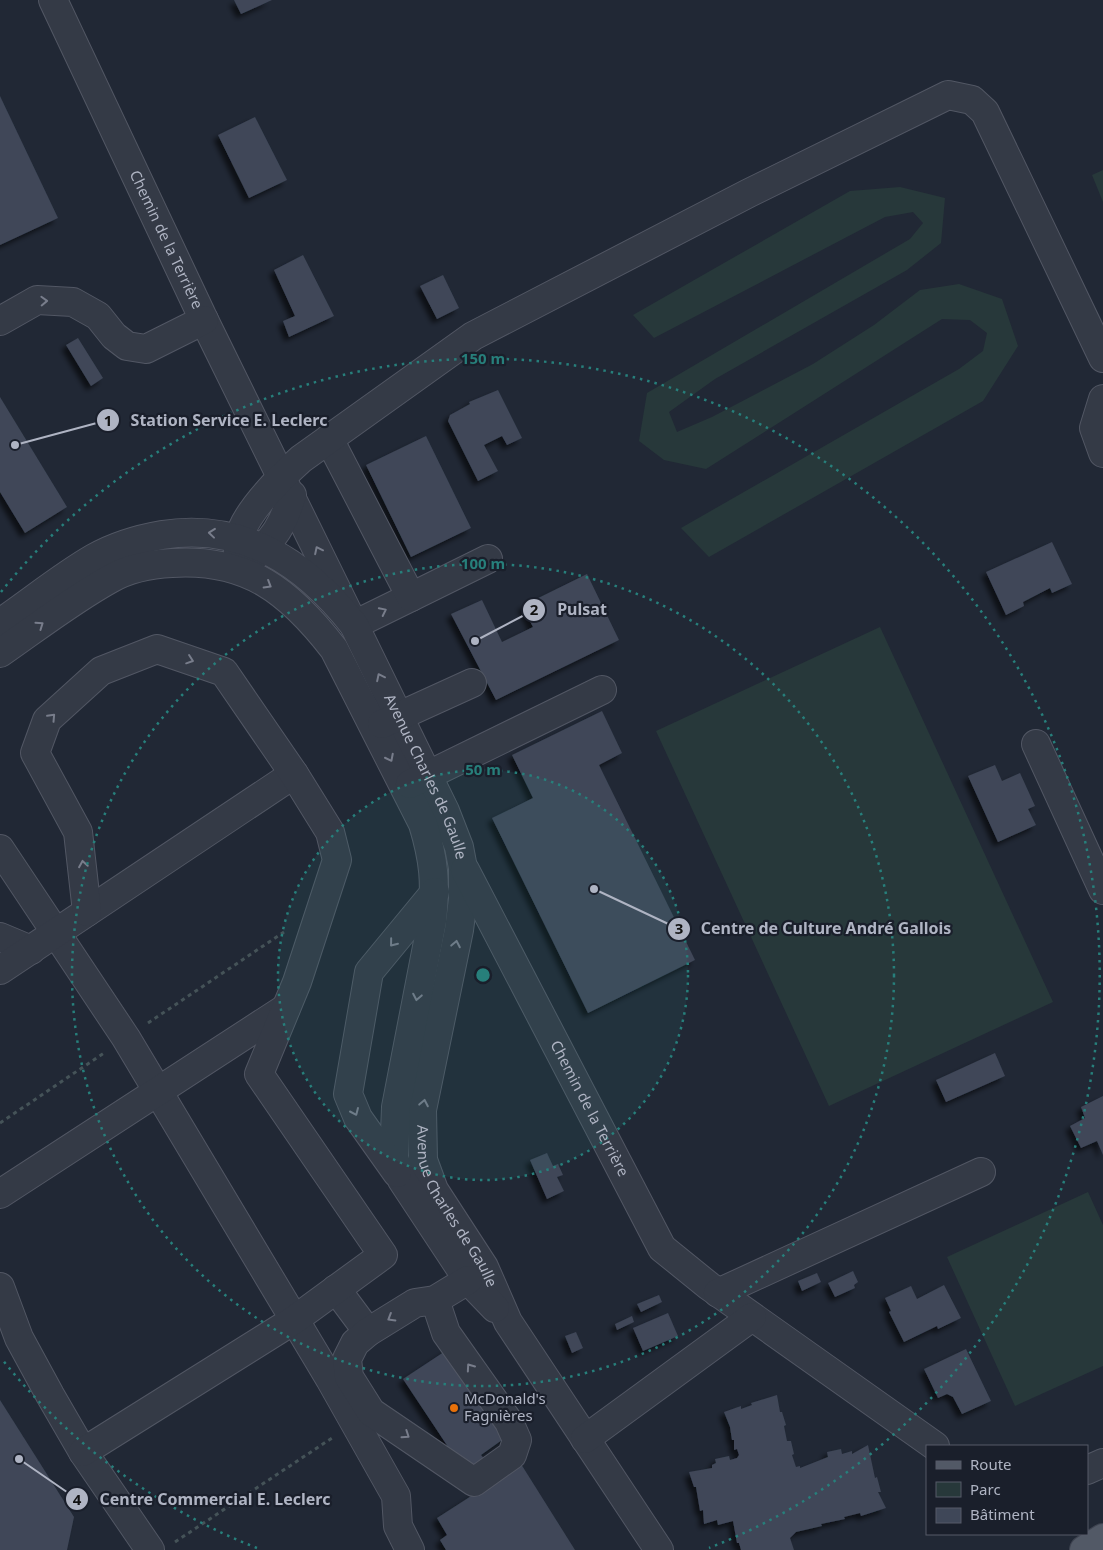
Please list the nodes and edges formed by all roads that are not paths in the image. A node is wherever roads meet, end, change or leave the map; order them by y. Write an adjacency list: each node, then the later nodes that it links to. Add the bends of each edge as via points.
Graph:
1 (53, 0): 2 (street, Chemin de la Terrière)
2 (204, 320): 3 (street, one-way to 2, via 37,300 73,302 98,316 127,346 146,349); 8 (street, Chemin de la Terrière)
3 (0, 321)
4 (1103, 358): 6 (street, via 985,112 972,100 948,95 749,193 473,336)
5 (1103, 399): 7 (street, via 1094,428)
6 (329, 439): 8 (street, via 301,459); 13 (street)
7 (1103, 453)
8 (287, 486): 9 (street, via 257,504); 10 (street, via 281,526); 15 (street, Chemin de la Terrière, one-way to 8)
9 (239, 538): 10 (street, Avenue Charles de Gaulle); 12 (street); 14 (street, Avenue Charles de Gaulle, one-way to 14, via 208,532 181,532 137,539 95,557)
10 (264, 548): 12 (street); 15 (street, Avenue Charles de Gaulle, via 288,562 335,600)
11 (488, 559): 13 (street)
12 (242, 570): 16 (street, Avenue Charles de Gaulle, one-way to 12, via 111,578 148,564 199,561); 20 (street, Avenue Charles de Gaulle, one-way to 20, via 294,602 315,624 334,649)
13 (411, 597): 15 (street, one-way to 13)
14 (0, 623)
15 (354, 625): 19 (street, Avenue Charles de Gaulle, one-way to 15)
16 (0, 653)
17 (472, 682): 19 (street)
18 (602, 690): 23 (street)
19 (399, 716): 20 (street); 23 (street, Avenue Charles de Gaulle)
20 (374, 728): 23 (street, Avenue Charles de Gaulle, one-way to 23)
21 (1036, 744): 26 (street)
22 (294, 774): 28 (street); 28 (street, one-way to 22, via 78,832 35,753 47,720 101,671 157,649 224,672); 33 (street, via 330,832 337,860)
23 (416, 782): 25 (street, Avenue Charles de Gaulle, via 459,847); 27 (street, Avenue Charles de Gaulle, via 423,824 433,856)
24 (0, 849): 29 (street)
25 (463, 868): 41 (street, Chemin de la Terrière, via 662,1248); 45 (street, Avenue Charles de Gaulle, one-way to 25, via 484,1267 434,1190 423,1160 422,1110 459,930)
26 (1103, 890)
27 (435, 892): 36 (street, Avenue Charles de Gaulle, one-way to 36, via 396,1107 394,1158); 36 (street, one-way to 36, via 369,972 348,1094 358,1118)
28 (87, 912): 29 (street)
29 (55, 934): 31 (street); 34 (street, via 126,1038)
30 (0, 938): 31 (street)
31 (31, 950): 32 (street)
32 (0, 970)
33 (286, 1008): 34 (street); 40 (street, via 259,1074 383,1255)
34 (157, 1092): 37 (street); 44 (street)
35 (981, 1172): 41 (street)
36 (402, 1180): 38 (street, Avenue Charles de Gaulle)
37 (0, 1194)
38 (468, 1280): 42 (street); 45 (street, Avenue Charles de Gaulle)
39 (0, 1287): 49 (street, via 19,1338)
40 (336, 1289): 44 (street); 46 (street)
41 (718, 1293): 43 (street, Chemin de la Terrière)
42 (435, 1300): 46 (street, one-way to 46, via 415,1303); 46 (street, one-way to 42, via 355,1343 347,1359 350,1378 371,1412 474,1482 512,1455 517,1440 509,1422 446,1333)
43 (752, 1317): 47 (street); 48 (street, Chemin de la Terrière)
44 (294, 1320): 49 (street); 54 (street, via 396,1496 398,1526)
45 (508, 1322): 47 (street, Avenue Charles de Gaulle)
46 (368, 1332)
47 (585, 1439): 55 (street, Avenue Charles de Gaulle)
48 (934, 1445)
49 (83, 1452): 53 (street)
50 (1103, 1463): 51 (street)
51 (1088, 1470)
52 (1103, 1538): 56 (main road)
53 (160, 1547)
54 (410, 1550)
55 (660, 1550)
56 (1084, 1550)

